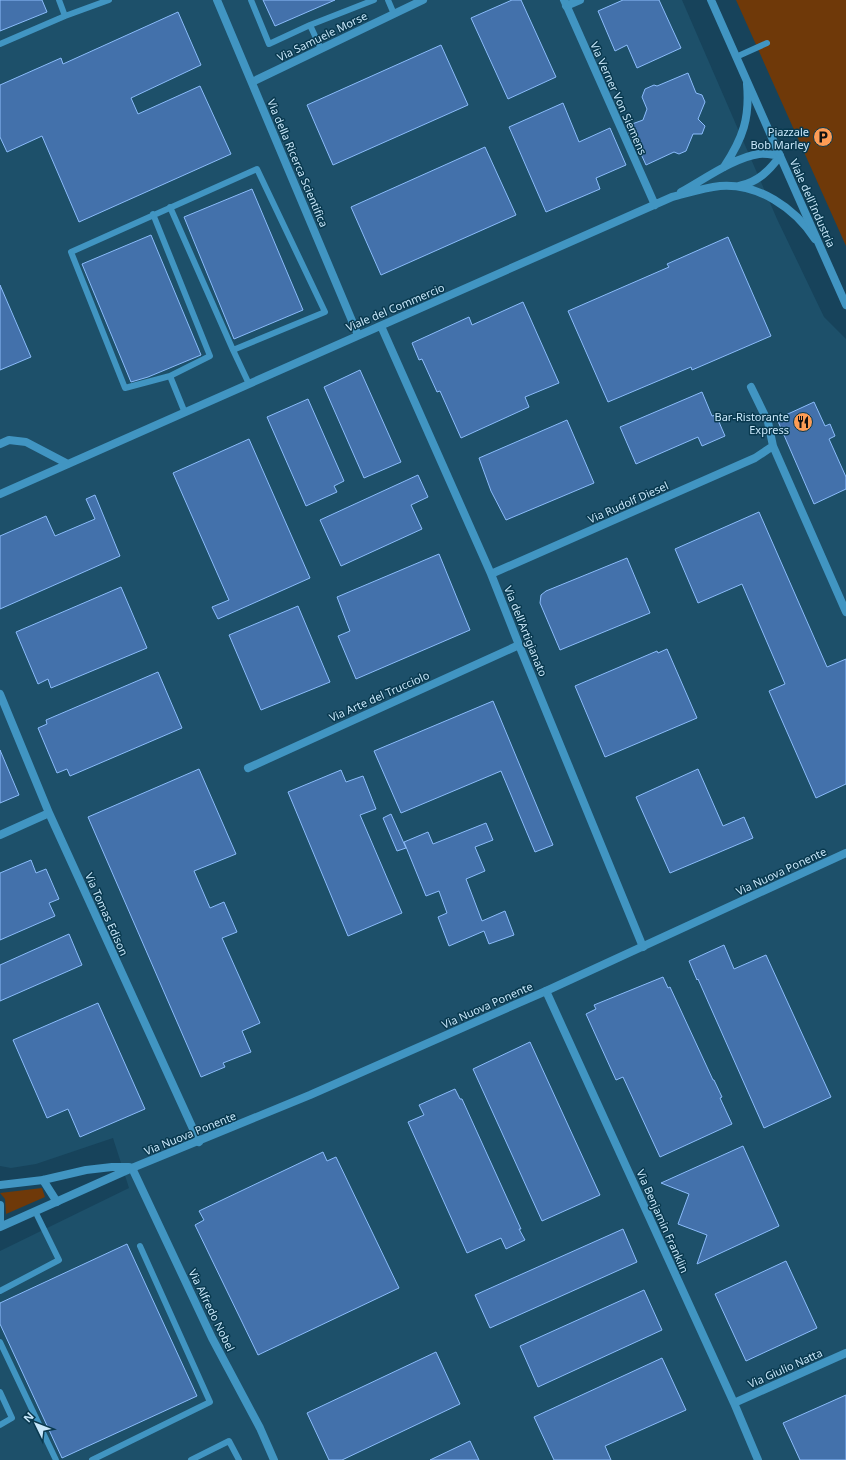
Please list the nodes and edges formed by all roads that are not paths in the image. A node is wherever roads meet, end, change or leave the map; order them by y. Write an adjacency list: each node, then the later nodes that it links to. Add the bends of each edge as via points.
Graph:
1 (59, 0): 12 (lane)
2 (109, 0): 12 (lane)
3 (217, 0): 18 (street, Via della Ricerca Scientifica)
4 (251, 0): 13 (lane, via 269,44)
5 (374, 0): 13 (lane)
6 (388, 0): 11 (lane)
7 (424, 0): 11 (street, Via Samuele Morse)
8 (580, 0): 10 (street)
9 (711, 0): 17 (street, Viale dell'Industria)
10 (565, 3): 24 (street, Via Verner Von Siemens)
11 (394, 14): 16 (street, Via Samuele Morse)
12 (65, 16): 15 (lane)
13 (310, 25): 16 (lane)
14 (767, 43): 17 (lane)
15 (0, 44)
16 (321, 50): 18 (street, Via Samuele Morse)
17 (736, 58): 19 (street, Viale dell'Industria)
18 (252, 82): 30 (street, Via della Ricerca Scientifica)
19 (747, 83): 20 (street, Viale dell'Industria); 21 (street, via 749,104 745,127)
20 (780, 156): 21 (street, via 757,154); 22 (street, via 760,177 749,184); 27 (street, Viale dell'Industria)
21 (724, 167): 23 (street)
22 (736, 186): 23 (street, Viale del Commercio, via 720,186); 27 (street, via 758,192 790,211 810,232)
23 (672, 198): 24 (street, Viale del Commercio)
24 (655, 206): 29 (street, Viale del Commercio)
25 (170, 207): 26 (lane); 31 (lane); 31 (lane, via 257,169 325,312)
26 (153, 214): 32 (lane, via 210,356); 32 (lane, via 71,252 125,388)
27 (820, 248): 28 (street, Viale dell'Industria)
28 (846, 305)
29 (381, 326): 30 (street, Viale del Commercio); 40 (street, Via dell'Artigianato)
30 (358, 335): 33 (street, Viale del Commercio)
31 (234, 350): 33 (lane)
32 (170, 376): 35 (lane)
33 (249, 384): 35 (street, Viale del Commercio)
34 (751, 387): 37 (street, via 768,422)
35 (185, 413): 38 (street, Viale del Commercio)
36 (0, 444): 38 (street, via 10,440 26,442)
37 (773, 446): 40 (street, Via Rudolf Diesel, via 755,458); 41 (street)
38 (68, 464): 39 (street, Viale del Commercio)
39 (0, 494)
40 (492, 574): 42 (street, Via dell'Artigianato)
41 (846, 612)
42 (519, 645): 44 (street, Via Arte del Trucciolo); 48 (street, Via dell'Artigianato)
43 (0, 694): 45 (street, Via Tomas Edison)
44 (248, 768)
45 (49, 813): 46 (street); 50 (street, Via Tomas Edison)
46 (0, 834)
47 (846, 853): 48 (street, Via Nuova Ponente)
48 (643, 947): 49 (street, Via Nuova Ponente)
49 (546, 991): 50 (street, Via Nuova Ponente); 63 (street, Via Benjamin Franklin)
50 (199, 1142): 51 (street, Via Nuova Ponente)
51 (132, 1168): 52 (street, Via Nuova Ponente, via 86,1170); 54 (street, Via Nuova Ponente); 69 (street, Via Alfredo Nobel, via 212,1338 260,1428)
52 (43, 1180): 53 (street, Via Nuova Ponente); 54 (street)
53 (0, 1185)
54 (57, 1202): 56 (street, Via Nuova Ponente)
55 (0, 1205): 57 (street)
56 (35, 1211): 57 (street, Via Nuova Ponente); 59 (lane, via 59,1260)
57 (0, 1226)
58 (140, 1246): 66 (lane, via 210,1402)
59 (0, 1291)
60 (0, 1342): 65 (lane)
61 (846, 1353): 63 (street, Via Giulio Natta)
62 (0, 1392): 64 (lane, via 12,1418)
63 (734, 1404): 70 (street, Via Benjamin Franklin)
64 (0, 1425)
65 (56, 1460)
66 (92, 1460)
67 (191, 1460): 68 (lane, via 229,1441)
68 (239, 1460)
69 (274, 1460)
70 (758, 1460)

